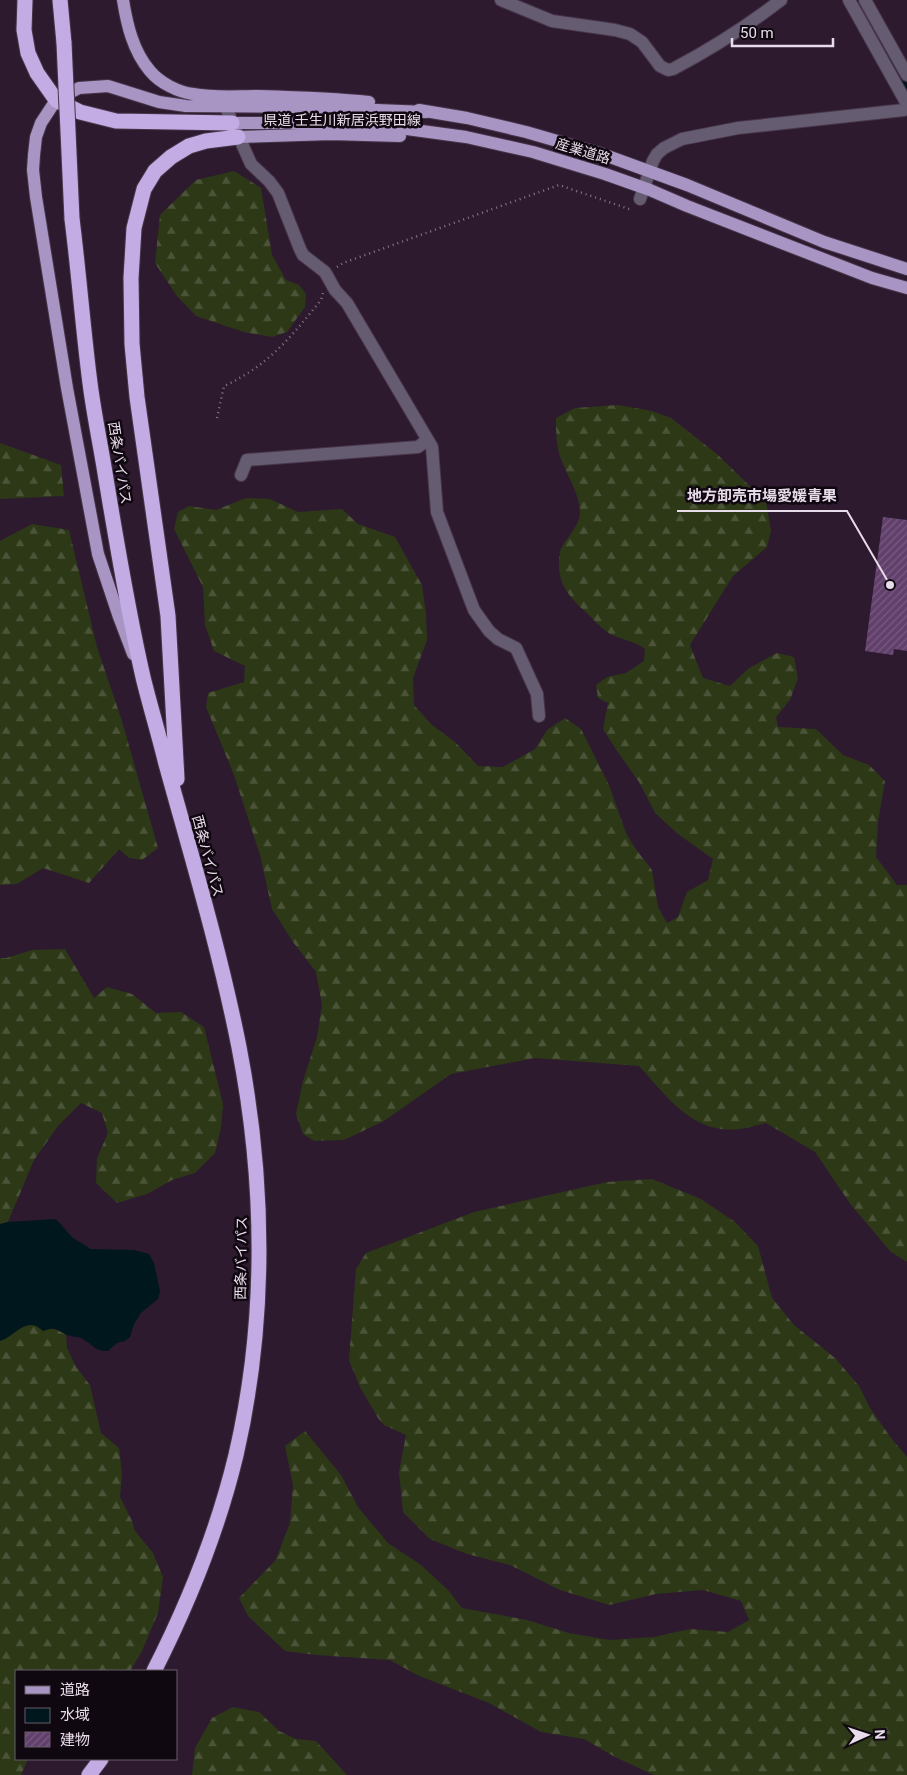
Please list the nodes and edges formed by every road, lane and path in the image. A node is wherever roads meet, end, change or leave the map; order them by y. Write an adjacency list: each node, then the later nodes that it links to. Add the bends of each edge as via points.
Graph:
1 (25, 0): 11 (highway, via 24,30 28,53 37,73)
2 (60, 0): 9 (highway, 西条バイパス)
3 (65, 0): 9 (highway, 西条バイパス)
4 (123, 0): 12 (main road, via 132,41 150,72 164,83)
5 (501, 0): 6 (street, via 552,21 630,34 642,42 660,66 668,70 700,55)
6 (781, 0)
7 (849, 0): 13 (street)
8 (865, 0): 10 (street)
9 (64, 40): 25 (highway, 西条バイパス, bridge, via 72,219 90,384 123,583)
10 (907, 76)
11 (56, 100): 12 (main road, via 79,88 108,86 159,102 186,106); 14 (highway, via 80,112 116,121); 25 (main road, via 41,122 36,138 33,170 36,197 98,554)
12 (223, 102): 14 (street); 17 (main road, 産業道路, via 338,98 380,103 526,132)
13 (907, 105): 17 (street, via 904,110 738,128 682,139 657,154)
14 (232, 123): 15 (main road, 産業道路, via 317,123 417,129); 16 (street)
15 (445, 134): 16 (main road, 県道 壬生川新居浜野田線); 18 (main road, 産業道路, via 533,152)
16 (238, 137): 20 (street, via 251,164 278,193 300,250); 27 (highway, via 189,146 171,157 155,171 144,189 134,228 132,344 168,616)
17 (649, 171): 18 (street); 19 (main road, 産業道路, via 824,242)
18 (642, 193): 20 (path, via 636,212 559,185 343,263); 21 (main road, 産業道路, via 687,206)
19 (907, 269)
20 (329, 277): 22 (path, via 321,300 289,340 256,369 224,386); 23 (street)
21 (907, 288)
22 (217, 418)
23 (427, 440): 24 (street, via 418,447 247,460); 26 (street, via 432,447 437,512 474,610 489,631 516,648 537,694)
24 (241, 475)
25 (144, 681): 27 (highway, 西条バイパス)
26 (539, 716)
27 (178, 808): 28 (highway, 西条バイパス, via 223,975 249,1104 259,1232 258,1290 254,1350 236,1456 202,1565)
28 (154, 1670)
29 (100, 1760): 30 (highway)
30 (90, 1775)

